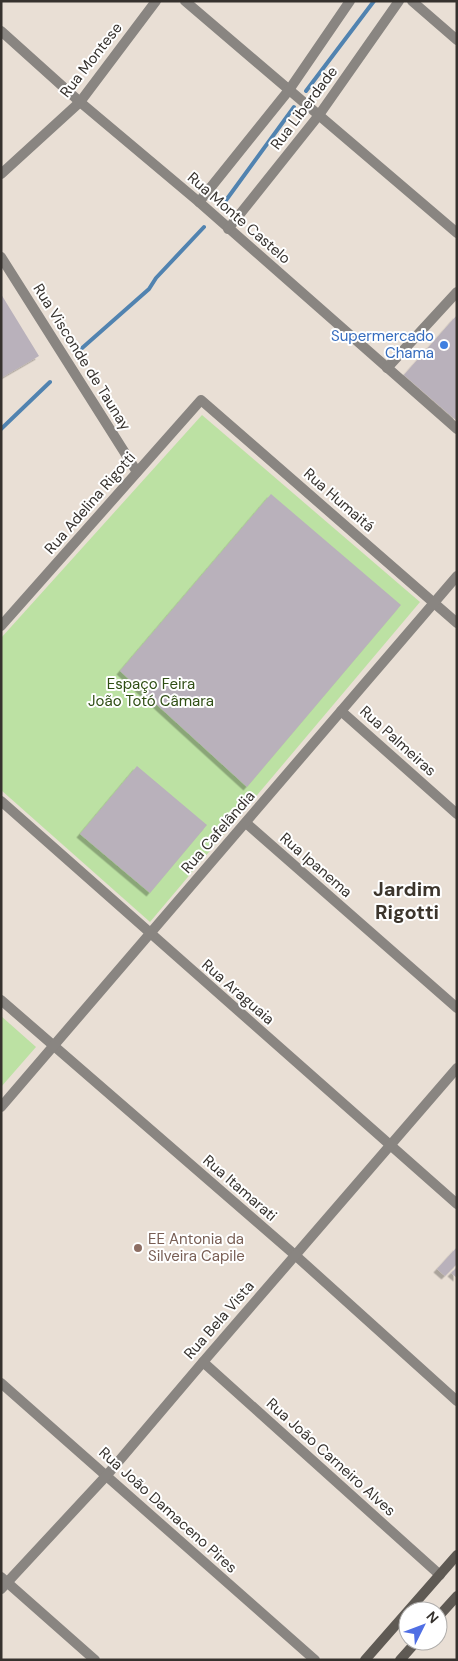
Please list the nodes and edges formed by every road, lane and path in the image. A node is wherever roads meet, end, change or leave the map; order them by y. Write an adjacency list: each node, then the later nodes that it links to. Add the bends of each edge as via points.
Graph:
1 (156, 1): 9 (street, Rua Montese)
2 (185, 1): 8 (street)
3 (350, 1): 8 (street, Rua Liberdade)
4 (398, 1): 10 (street, Rua Liberdade)
5 (412, 1): 7 (street)
6 (1, 31): 9 (street, Rua Monte Castelo)
7 (457, 40)
8 (289, 90): 10 (street); 12 (street, Rua Liberdade)
9 (80, 102): 11 (street, Rua Montese); 12 (street, Rua Monte Castelo)
10 (319, 115): 13 (street, Rua Liberdade); 14 (street)
11 (1, 174)
12 (199, 202): 13 (street, Rua Monte Castelo)
13 (228, 229): 17 (street, Rua Monte Castelo)
14 (457, 233)
15 (1, 257): 20 (street, Rua Visconde de Taunay)
16 (457, 292): 17 (street)
17 (387, 368): 19 (street, Rua Monte Castelo)
18 (201, 400): 20 (street, Rua Adelina Rigotti); 22 (street, Rua Humaitá)
19 (457, 429)
20 (137, 472): 24 (street, Rua Adelina Rigotti)
21 (457, 576): 22 (street, Rua Cafelândia)
22 (434, 602): 23 (street, Rua Humaitá); 25 (street, Rua Cafelândia)
23 (457, 623)
24 (1, 626)
25 (341, 711): 27 (street, Rua Palmeiras); 28 (street, Rua Cafelândia)
26 (1, 801): 29 (street, Rua Araguaia)
27 (457, 814)
28 (246, 823): 29 (street, Rua Cafelândia); 31 (street, Rua Ipanema)
29 (150, 934): 32 (street, Rua Cafelândia); 35 (street, Rua Araguaia)
30 (1, 1000): 32 (street, Rua Itamarati)
31 (457, 1008)
32 (54, 1047): 34 (street, Rua Cafelândia); 37 (street, Rua Itamarati)
33 (457, 1068): 35 (street, Rua Bela Vista)
34 (1, 1107)
35 (390, 1146): 36 (street, Rua Araguaia); 37 (street, Rua Bela Vista)
36 (457, 1204)
37 (295, 1255): 38 (street, Rua Bela Vista); 40 (street, Rua Itamarati)
38 (203, 1362): 41 (street, Rua Bela Vista); 43 (street, Rua João Carneiro Alves)
39 (1, 1383): 41 (street, Rua João Damaceno Pires)
40 (457, 1401)
41 (107, 1475): 44 (street, Rua Bela Vista); 48 (street, Rua João Damaceno Pires)
42 (457, 1555): 43 (main road)
43 (440, 1575): 49 (main road)
44 (3, 1583): 47 (street)
45 (457, 1596): 46 (main road)
46 (448, 1606)
47 (95, 1660)
48 (314, 1660)
49 (366, 1660)

